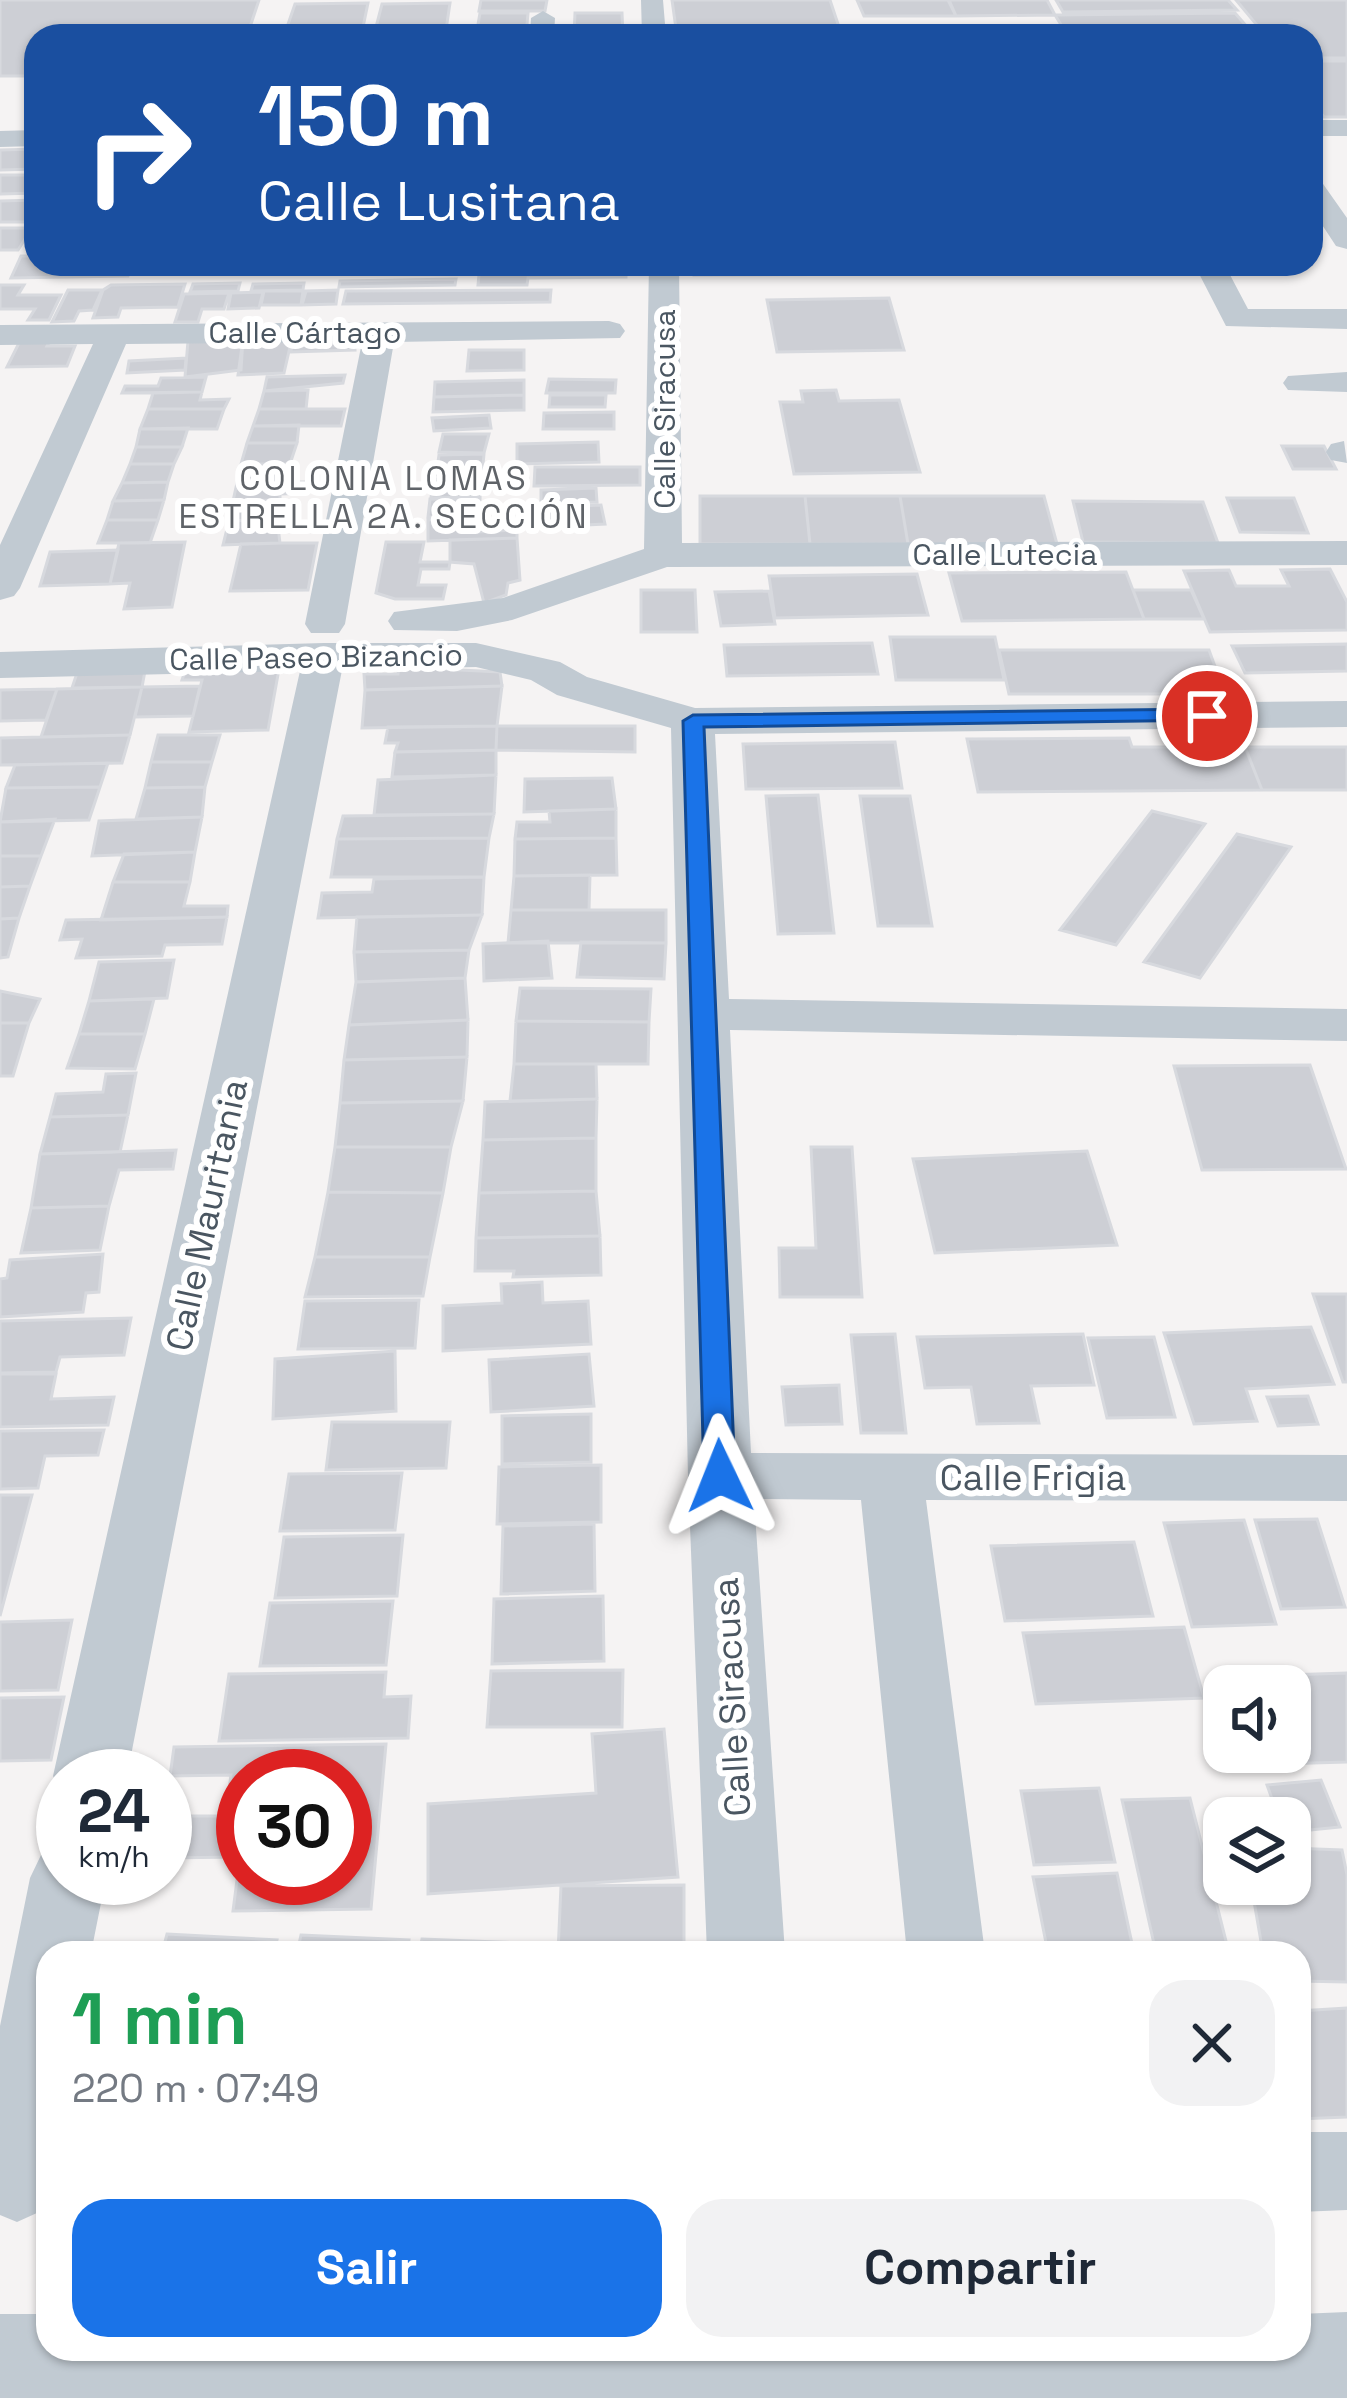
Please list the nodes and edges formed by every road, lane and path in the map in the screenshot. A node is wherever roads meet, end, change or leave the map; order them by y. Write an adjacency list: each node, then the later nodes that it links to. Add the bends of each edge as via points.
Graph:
1 (1323, 214): 2 (street)
2 (1341, 255)
3 (664, 276): 13 (street, Calle Siracusa)
4 (1215, 276): 5 (street, via 1237,319)
5 (1347, 319)
6 (609, 331): 7 (street, Calle Cártago)
7 (380, 332): 9 (street, Calle Cártago); 17 (street, Calle Mauritania)
8 (0, 334): 9 (street, Calle Cártago)
9 (114, 334): 14 (street)
10 (1347, 382): 11 (street)
11 (1300, 383)
12 (1347, 553): 13 (street, Calle Lutecia)
13 (663, 555): 15 (street, Calle Paseo Bizancio)
14 (0, 588)
15 (561, 594): 17 (street, Calle Paseo Bizancio); 19 (street, via 538,638)
16 (0, 631): 17 (street, Calle Paseo Bizancio)
17 (324, 639): 18 (street, Calle Paseo Bizancio); 19 (street, Calle Paseo Bizancio); 27 (street, Calle Mauritania)
18 (0, 664)
19 (545, 671): 21 (street, Calle Paseo Bizancio)
20 (1347, 714): 21 (street, Calle Paseo Bizancio)
21 (693, 721): 22 (street, Calle Siracusa)
22 (705, 1014): 23 (street); 24 (street, Calle Siracusa)
23 (1347, 1025)
24 (720, 1476): 25 (street, Calle Frigia); 30 (street, Calle Siracusa)
25 (891, 1478): 26 (street, Calle Frigia); 31 (street)
26 (1347, 1478)
27 (96, 1749)
28 (62, 1905): 29 (street)
29 (55, 1941)
30 (745, 1941)
31 (945, 1941)
32 (36, 2070): 35 (street)
33 (1347, 2171): 34 (street)
34 (1311, 2172)
35 (22, 2181)
36 (1347, 2357): 39 (street)
37 (0, 2359): 38 (street)
38 (36, 2360)
39 (1311, 2360)
40 (75, 2361): 42 (street)
41 (1293, 2361): 43 (street)
42 (748, 2379): 43 (street)
43 (1009, 2382)

